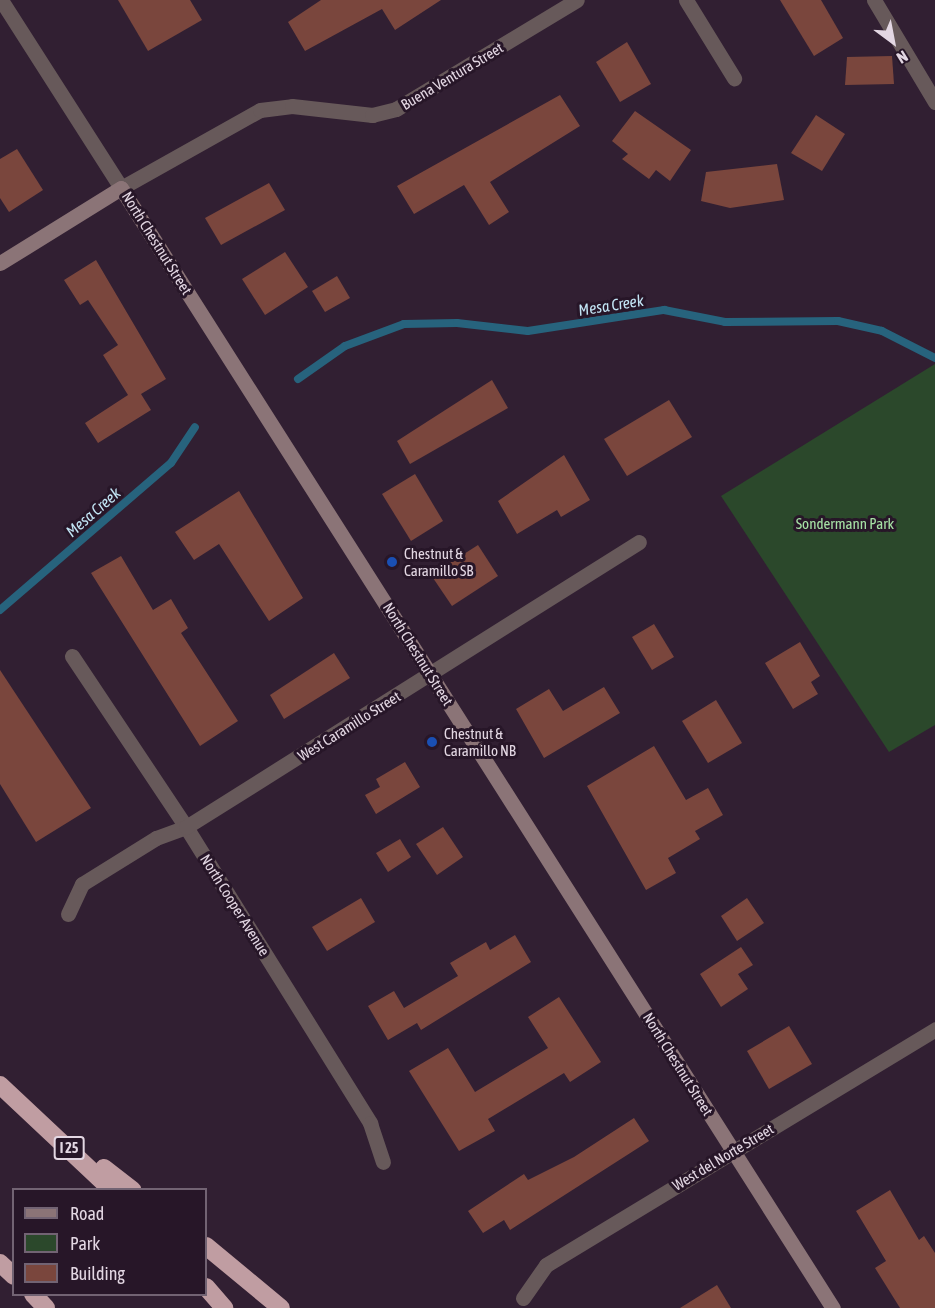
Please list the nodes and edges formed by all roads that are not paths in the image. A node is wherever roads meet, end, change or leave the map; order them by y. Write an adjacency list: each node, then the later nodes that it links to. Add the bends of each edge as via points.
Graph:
1 (1, 0): 7 (street, North Chestnut Street)
2 (577, 0): 7 (street, Buena Ventura Street, via 396,109 372,115 292,106 260,110)
3 (686, 0): 5 (street)
4 (874, 0): 6 (street)
5 (734, 78)
6 (935, 102)
7 (121, 188): 8 (main road); 11 (main road, North Chestnut Street)
8 (0, 263)
9 (639, 542): 11 (street, West Caramillo Street)
10 (72, 656): 12 (street, North Cooper Avenue)
11 (432, 676): 12 (street, West Caramillo Street); 17 (main road, North Chestnut Street)
12 (186, 827): 13 (street, West Caramillo Street, via 156,838 82,884); 18 (street, North Cooper Avenue, via 370,1123)
13 (68, 914)
14 (935, 1029): 17 (street, West del Norte Street)
15 (0, 1085): 16 (highway, I 25)
16 (25, 1107): 19 (highway, I 25); 20 (highway)
17 (733, 1151): 26 (street, West del Norte Street, via 546,1265); 30 (main road, North Chestnut Street)
18 (383, 1162)
19 (110, 1188)
20 (129, 1188)
21 (207, 1247): 29 (highway)
22 (0, 1263): 23 (highway)
23 (12, 1274)
24 (207, 1288): 28 (highway)
25 (35, 1296): 27 (highway)
26 (523, 1298)
27 (46, 1308)
28 (224, 1308)
29 (281, 1308)
30 (833, 1308)

